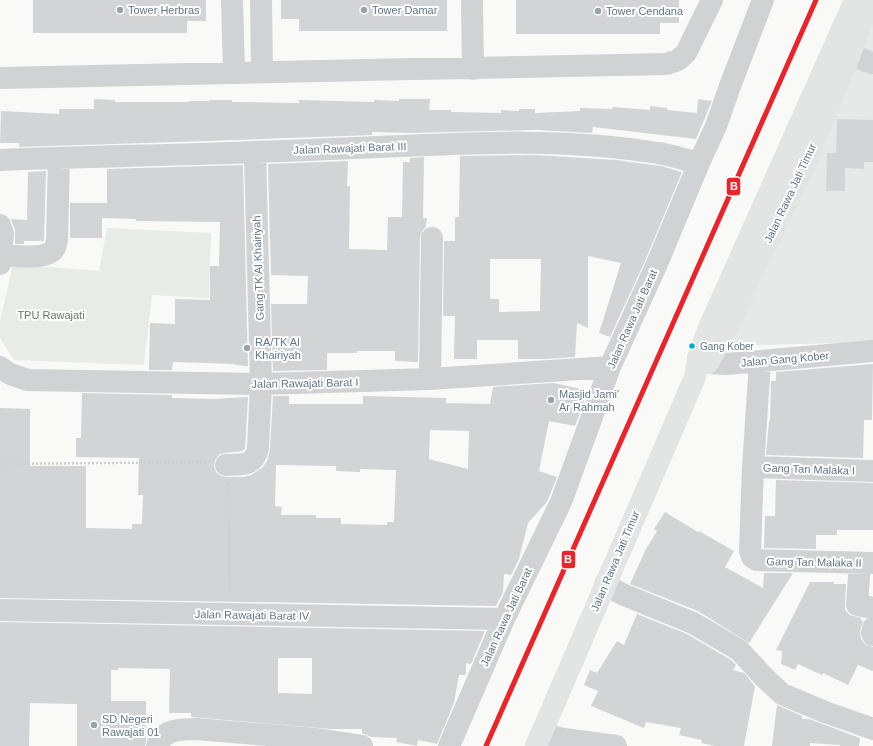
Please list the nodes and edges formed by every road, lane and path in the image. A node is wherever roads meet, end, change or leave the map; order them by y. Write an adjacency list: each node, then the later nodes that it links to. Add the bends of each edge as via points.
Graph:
1 (232, 0): 11 (street)
2 (261, 0): 12 (street)
3 (472, 0): 10 (street)
4 (712, 0): 10 (street, via 686,53 678,60 666,64)
5 (763, 0): 17 (street, Jalan Rawa Jati Barat, via 716,126)
6 (855, 0): 8 (main road, Jalan Rawa Jati Timur)
7 (870, 0): 8 (main road, Jalan Rawa Jati Timur)
8 (842, 52): 9 (street); 23 (main road, Jalan Rawa Jati Timur, via 803,169)
9 (873, 63)
10 (473, 69): 12 (street)
11 (234, 72): 12 (street); 13 (street)
12 (262, 72)
13 (0, 78)
14 (255, 152): 15 (street, Jalan Rawajati Barat III); 17 (street, Jalan Rawajati Barat III, via 506,142 617,147 660,153); 27 (street, Gang TK Al Khairiyah)
15 (59, 158): 16 (street, Jalan Rawajati Barat III); 20 (street, via 55,248 51,253 42,256)
16 (0, 160)
17 (699, 163): 24 (street, Jalan Rawa Jati Barat)
18 (0, 225): 20 (street, via 3,234)
19 (432, 238): 26 (street)
20 (1, 260)
21 (873, 351): 22 (street, Jalan Gang Kober)
22 (760, 362): 23 (street, Jalan Gang Kober); 30 (street, Gang Tan Malaka I)
23 (701, 366): 33 (main road, Jalan Rawa Jati Timur)
24 (610, 367): 26 (street, Jalan Rawajati Barat I); 37 (street, Jalan Rawa Jati Barat, via 561,502)
25 (0, 369): 27 (street, Jalan Rawajati Barat I, via 28,380)
26 (430, 379): 27 (street, Jalan Rawajati Barat I)
27 (261, 384): 29 (street, Gang TK Al Khairiyah, via 256,456 246,464)
28 (0, 464): 29 (path, via 216,462)
29 (226, 465): 36 (path)
30 (753, 467): 31 (street, Gang Tan Malaka I); 32 (street, Gang Tan Malaka II, via 750,552 752,557 757,560)
31 (873, 471)
32 (866, 563): 34 (street, via 857,605)
33 (604, 584): 40 (street, via 693,623 739,650 782,694); 41 (main road, Jalan Rawa Jati Timur)
34 (873, 608)
35 (0, 610): 36 (street, Jalan Rawajati Barat IV)
36 (231, 614): 37 (street, Jalan Rawajati Barat IV)
37 (504, 619): 44 (street, Jalan Rawa Jati Barat)
38 (873, 628): 39 (street)
39 (873, 635)
40 (873, 729)
41 (538, 740): 45 (street, via 564,739)
42 (157, 746): 43 (street, via 160,739 168,733 181,729 196,729 316,739)
43 (362, 746)
44 (448, 746)
45 (616, 746)

